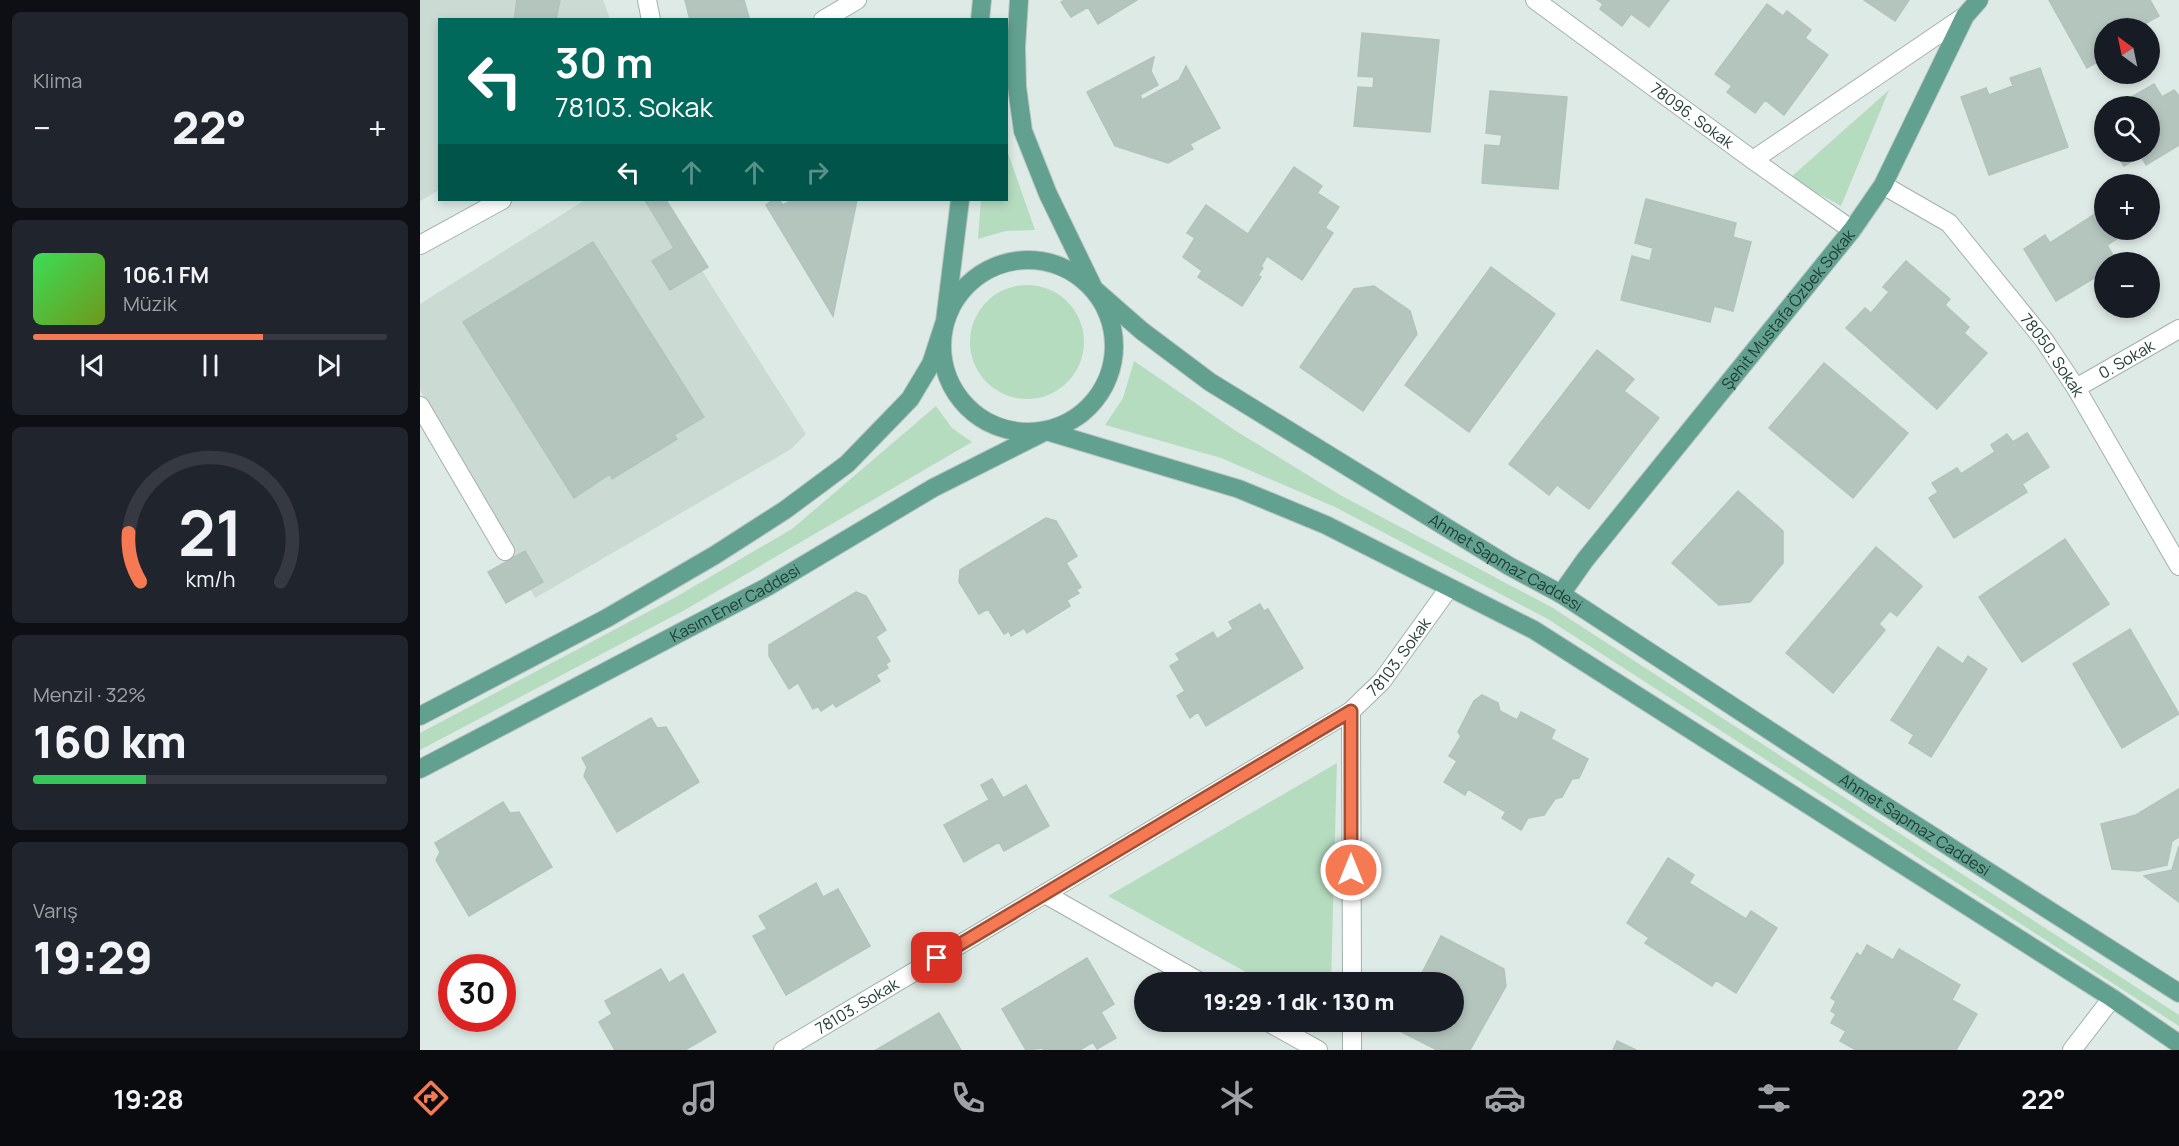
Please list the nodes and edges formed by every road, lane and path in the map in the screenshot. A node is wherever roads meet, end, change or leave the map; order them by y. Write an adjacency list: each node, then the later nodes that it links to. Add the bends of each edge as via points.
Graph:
1 (647, 0): 8 (street)
2 (857, 0): 9 (street)
3 (982, 0): 10 (main road)
4 (1019, 0): 17 (main road, Ahmet Sapmaz Caddesi, via 1017,87 1023,131 1048,194)
5 (1535, 0): 11 (street, 78096. Sokak)
6 (1979, 0): 7 (main road, Şehit Mustafa Özbek Sokak)
7 (1965, 16): 11 (street); 12 (main road, Şehit Mustafa Özbek Sokak)
8 (651, 18)
9 (826, 18)
10 (980, 18)
11 (1753, 160): 15 (street, 78096. Sokak)
12 (1883, 185): 15 (main road, Şehit Mustafa Özbek Sokak); 20 (street, 78050. Sokak, via 1949,223 2044,340)
13 (500, 201): 16 (street)
14 (960, 201): 18 (main road)
15 (1852, 230): 26 (main road, Şehit Mustafa Özbek Sokak)
16 (420, 245)
17 (1094, 289): 18 (main road, via 1074,272 1050,262 1023,259 997,265 974,278 956,297); 22 (main road, via 1109,315 1115,344 1110,374 1096,400 1074,420); 26 (main road, Ahmet Sapmaz Caddesi, via 1210,382)
18 (945, 321): 22 (main road, via 941,351 948,380 964,405 987,423 1016,432); 28 (main road, via 931,364 910,399 847,464 715,555 607,618)
19 (2179, 329): 20 (street, 0. Sokak)
20 (2076, 388): 24 (street, 78050. Sokak)
21 (420, 406): 23 (street)
22 (1046, 431): 25 (main road, via 1239,489 1326,525); 29 (main road, Kasım Ener Caddesi, via 933,488 767,587)
23 (505, 551)
24 (2179, 566)
25 (1449, 588): 27 (street, 78103. Sokak, via 1382,681); 34 (main road, via 1534,630)
26 (1561, 594): 33 (main road, Ahmet Sapmaz Caddesi)
27 (1351, 711): 30 (street, 78103. Sokak); 32 (street)
28 (420, 716)
29 (420, 769)
30 (1046, 894): 31 (street); 38 (street, 78103. Sokak)
31 (1182, 972)
32 (1352, 972)
33 (2179, 993)
34 (2112, 998): 37 (main road); 41 (street)
35 (1286, 1032): 39 (street)
36 (1352, 1032): 40 (street)
37 (2179, 1044)
38 (783, 1050)
39 (1318, 1050)
40 (1352, 1050)
41 (2072, 1050)

